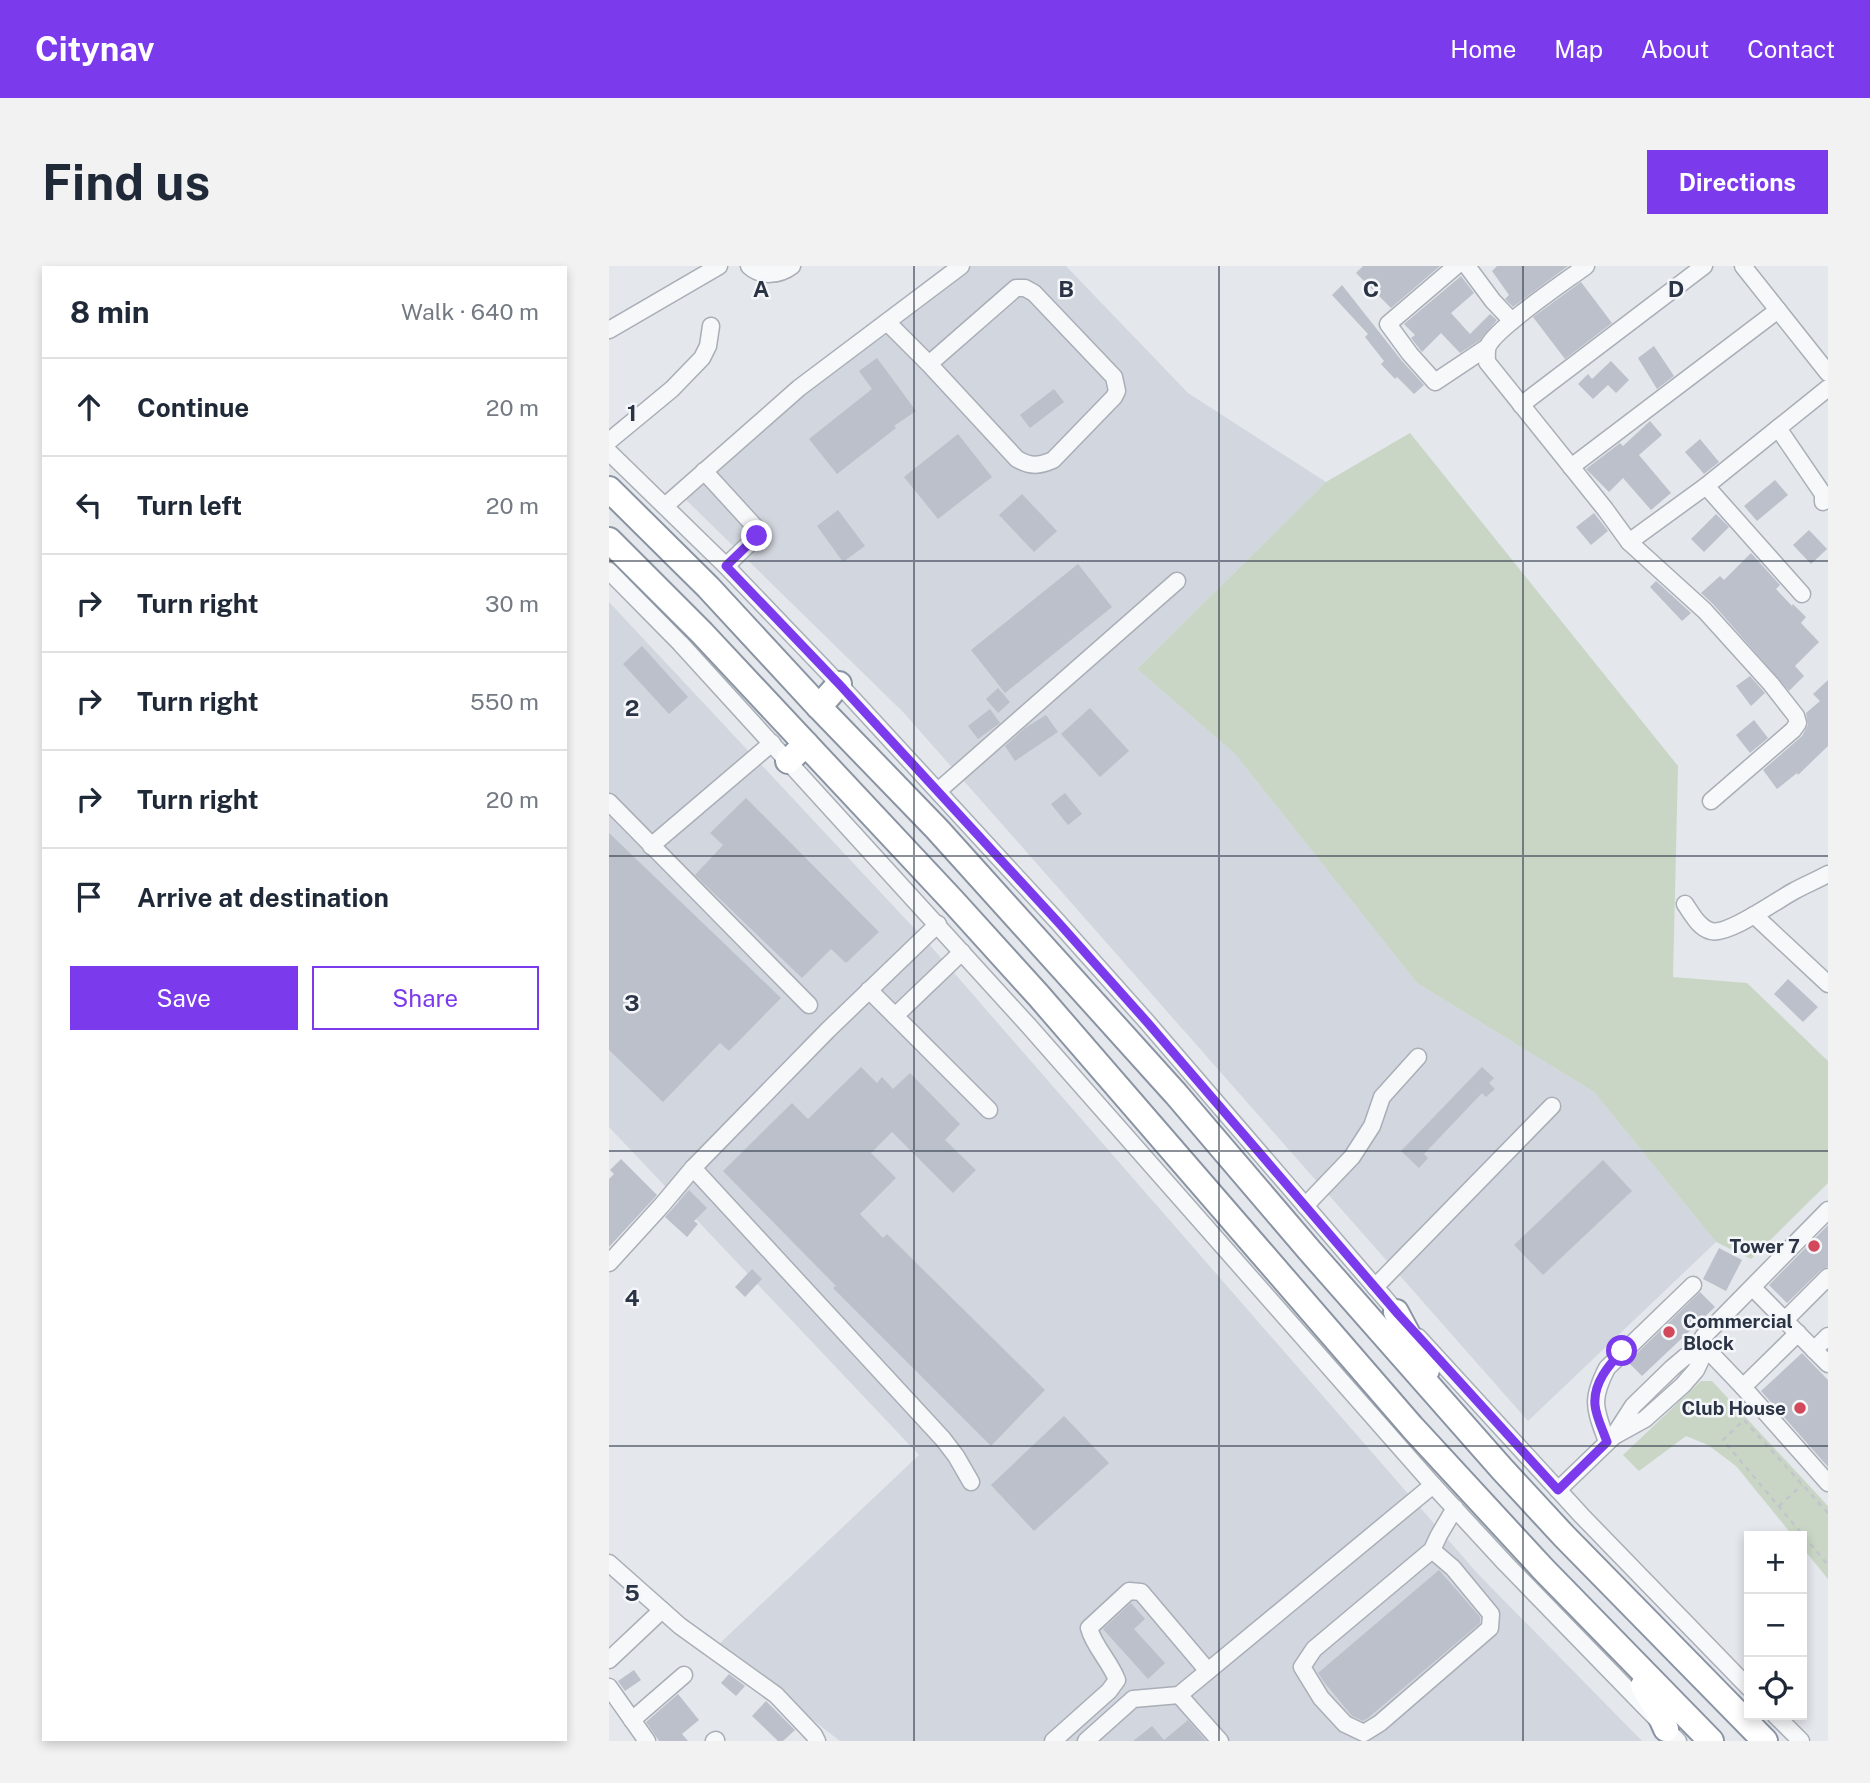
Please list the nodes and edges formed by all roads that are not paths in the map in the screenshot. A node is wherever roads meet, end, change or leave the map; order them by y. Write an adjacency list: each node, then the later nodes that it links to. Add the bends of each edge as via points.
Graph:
1 (719, 266): 14 (street)
2 (749, 266): 3 (street, via 774,275)
3 (792, 266)
4 (961, 266): 12 (street)
5 (1456, 266): 15 (street, via 1388,324 1435,382)
6 (1467, 266): 11 (street)
7 (1586, 266): 11 (street)
8 (1704, 266): 19 (street)
9 (1743, 266): 10 (street)
10 (1778, 310): 17 (street); 23 (street)
11 (1512, 321): 15 (street)
12 (887, 322): 16 (street); 24 (street, via 800,388)
13 (711, 326): 21 (street, via 702,358)
14 (609, 330)
15 (1486, 348): 19 (street, via 1487,362)
16 (929, 364): 16 (street, via 1016,288 1025,288 1114,377 1117,391 1053,460 1028,466)
17 (1828, 373)
18 (1828, 388): 20 (street)
19 (1521, 405): 23 (street)
20 (1778, 428): 25 (street); 27 (street, via 1823,494)
21 (609, 441)
22 (609, 452): 28 (street)
23 (1571, 467): 30 (street)
24 (704, 471): 28 (street); 31 (street, via 758,530)
25 (1706, 486): 30 (street); 34 (street)
26 (609, 489): 36 (highway, via 708,587)
27 (1823, 502)
28 (665, 506): 31 (street)
29 (609, 540): 37 (highway, via 781,719)
30 (1629, 542): 39 (street, via 1705,611 1772,684 1798,720 1793,730)
31 (726, 566): 35 (street)
32 (609, 571): 37 (street)
33 (1177, 581): 38 (street)
34 (1802, 594)
35 (839, 684): 36 (highway); 38 (street)
36 (818, 707): 70 (highway, via 1078,984)
37 (788, 750): 41 (street); 45 (street, via 821,799); 80 (highway, via 1039,996 1404,1417)
38 (937, 791): 55 (street, via 1049,911)
39 (1711, 801)
40 (609, 802): 41 (street)
41 (651, 846): 49 (street)
42 (1828, 874): 44 (street)
43 (1685, 904): 44 (street, via 1710,931 1721,932)
44 (1754, 915): 47 (street)
45 (938, 925): 46 (street); 48 (street)
46 (963, 952): 50 (street); 74 (street)
47 (1828, 984)
48 (869, 990): 50 (street); 54 (street)
49 (809, 1005)
50 (895, 1016): 53 (street)
51 (1418, 1057): 55 (street, via 1382,1097 1372,1126 1352,1157)
52 (1552, 1106): 60 (street)
53 (989, 1110)
54 (693, 1168): 57 (street); 72 (street, via 943,1438)
55 (1305, 1206): 60 (street)
56 (1828, 1210): 61 (street)
57 (609, 1263)
58 (1828, 1277): 63 (street)
59 (1693, 1285): 71 (street, via 1607,1368 1595,1404)
60 (1375, 1287): 62 (street)
61 (1753, 1288): 63 (street); 66 (street, via 1703,1337)
62 (1397, 1312): 70 (highway); 75 (street)
63 (1785, 1320): 64 (street)
64 (1798, 1333): 67 (street); 69 (street)
65 (1828, 1336): 67 (street)
66 (1706, 1349): 69 (street); 71 (street, via 1672,1368 1633,1406)
67 (1814, 1350): 68 (street)
68 (1828, 1364)
69 (1743, 1387): 73 (street)
70 (1464, 1426): 96 (highway, via 1564,1536)
71 (1610, 1439): 75 (street)
72 (971, 1482)
73 (1828, 1483)
74 (1433, 1485): 76 (street); 82 (street)
75 (1558, 1490): 84 (street)
76 (1455, 1508): 77 (street); 89 (street)
77 (1432, 1550): 77 (street, via 1314,1649 1302,1667 1321,1698 1345,1724 1364,1732 1380,1723 1490,1628 1492,1614)
78 (609, 1563): 79 (street)
79 (662, 1609): 81 (street); 91 (street, via 775,1695)
80 (1584, 1611): 89 (highway, via 1647,1692); 95 (highway)
81 (609, 1660)
82 (1208, 1671): 86 (street); 92 (street, via 1141,1592 1129,1591 1089,1628 1117,1680)
83 (684, 1675): 87 (street)
84 (1744, 1683)
85 (609, 1687): 87 (street)
86 (1179, 1695): 93 (street, via 1133,1699); 94 (street)
87 (632, 1720): 90 (street)
88 (1780, 1720): 97 (street)
89 (1672, 1735)
90 (647, 1741)
91 (817, 1741)
92 (1052, 1741)
93 (1086, 1741)
94 (1220, 1741)
95 (1711, 1741)
96 (1765, 1741)
97 (1801, 1741)

